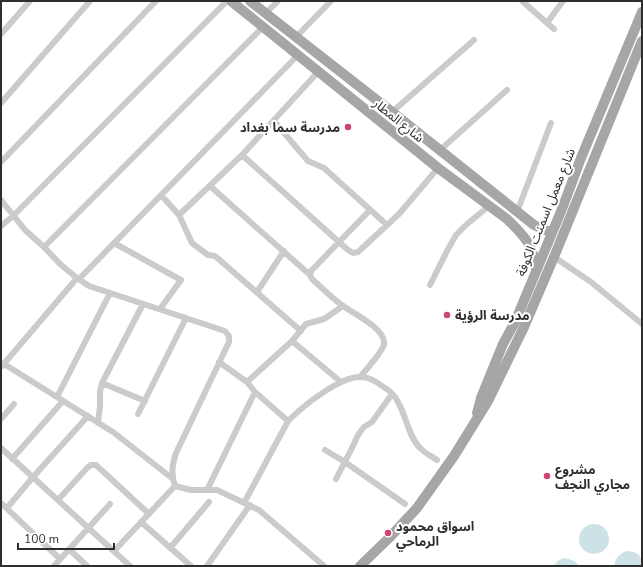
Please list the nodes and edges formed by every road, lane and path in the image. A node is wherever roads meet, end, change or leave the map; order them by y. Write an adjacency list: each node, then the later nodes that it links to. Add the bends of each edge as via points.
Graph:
1 (30, 1): 17 (street)
2 (90, 1): 25 (street)
3 (156, 1): 31 (street)
4 (227, 1): 39 (street)
5 (231, 1): 14 (main road, شارع المطار)
6 (250, 1): 11 (main road, شارع المطار)
7 (278, 1): 11 (street)
8 (331, 1): 18 (street)
9 (522, 1): 13 (street)
10 (563, 1): 13 (street)
11 (264, 12): 14 (main road); 15 (main road, شارع المطار)
12 (642, 12): 43 (main road, شارع معمل اسمنت الكوفة, via 580,158)
13 (547, 23): 16 (street)
14 (260, 24): 19 (main road, شارع المطار); 46 (street)
15 (286, 29): 18 (main road, شارع المطار); 19 (main road, via 280,32)
16 (554, 29)
17 (1, 34)
18 (296, 37): 26 (main road, شارع المطار)
19 (278, 40): 22 (main road, شارع المطار)
20 (474, 40): 26 (street)
21 (642, 41): 48 (main road, شارع معمل اسمنت الكوفة)
22 (298, 55): 23 (main road, شارع المطار); 34 (street)
23 (318, 72): 27 (street); 32 (main road, شارع المطار)
24 (507, 90): 29 (street)
25 (1, 103)
26 (392, 112): 29 (main road, شارع المطار)
27 (274, 121): 30 (street); 37 (street, via 308,161 324,168)
28 (551, 123): 38 (street)
29 (440, 150): 38 (main road, شارع المطار)
30 (242, 155): 33 (street); 44 (street)
31 (1, 162)
32 (438, 168): 36 (main road, شارع المطار); 41 (street)
33 (210, 186): 40 (street); 47 (street)
34 (161, 195): 40 (street); 45 (street)
35 (1, 200): 39 (street)
36 (489, 206): 49 (main road, شارع المطار, via 507,219 525,238 531,249); 52 (street, via 456,235)
37 (370, 210): 41 (street); 44 (street)
38 (517, 212): 43 (main road, شارع المطار, via 534,225)
39 (14, 215): 42 (street); 46 (street, via 25,230)
40 (179, 215): 53 (street, via 192,243 208,255 214,256)
41 (387, 225): 44 (street, via 358,252 353,253)
42 (1, 226)
43 (552, 233): 49 (main road, شارع معمل اسمنت الكوفة)
44 (339, 242): 50 (street)
45 (114, 243): 51 (street); 57 (street, via 181,280)
46 (44, 247): 51 (street)
47 (284, 251): 50 (street); 53 (street)
48 (554, 257): 60 (street, via 591,282); 61 (main road, شارع معمل اسمنت الكوفة)
49 (536, 270): 59 (main road, شارع معمل اسمنت الكوفة)
50 (310, 275): 56 (street)
51 (78, 279): 54 (street, via 89,286); 65 (street)
52 (430, 285)
53 (257, 292): 62 (street)
54 (110, 293): 55 (street); 72 (street)
55 (143, 304): 57 (street); 67 (street)
56 (343, 306): 62 (street, via 324,319 306,324); 66 (street, via 371,324 384,338 381,351)
57 (160, 309): 58 (street)
58 (186, 318): 64 (street, via 225,331 229,336 229,342); 74 (street)
59 (515, 322): 61 (main road, via 517,326); 81 (main road, شارع معمل اسمنت الكوفة, via 481,398)
60 (642, 324)
61 (524, 328): 81 (main road, شارع معمل اسمنت الكوفة)
62 (300, 331): 63 (street)
63 (292, 341): 68 (street); 69 (street)
64 (219, 362): 68 (street); 88 (street, via 176,453 172,464)
65 (2, 366): 72 (street)
66 (360, 377): 69 (street); 71 (street, via 376,381)
67 (102, 382): 74 (street); 80 (street)
68 (247, 382): 70 (street)
69 (341, 382): 79 (street, via 318,395)
70 (255, 392): 79 (street); 91 (street)
71 (392, 394): 85 (street, via 419,448); 86 (street, via 372,422 360,432)
72 (57, 397): 73 (street)
73 (63, 401): 77 (street); 84 (street)
74 (145, 402): 76 (street)
75 (14, 404): 78 (street)
76 (138, 414)
77 (88, 416): 80 (street); 87 (street)
78 (1, 419)
79 (288, 420): 96 (street)
80 (98, 423): 88 (street, via 128,442)
81 (475, 423): 106 (main road, شارع معمل اسمنت الكوفة, via 417,508)
82 (1, 448): 84 (street)
83 (325, 450): 86 (street)
84 (12, 459): 87 (street)
85 (437, 460)
86 (345, 462): 89 (street); 97 (street)
87 (33, 477): 92 (street); 98 (street)
88 (173, 479): 90 (street)
89 (336, 479)
90 (175, 486): 91 (street); 99 (street)
91 (206, 490): 96 (street, via 217,490)
92 (58, 500): 99 (street, via 87,468 96,465); 101 (street)
93 (209, 502): 102 (street)
94 (1, 503): 98 (street)
95 (110, 504): 101 (street)
96 (247, 504): 111 (street); 112 (street, via 259,510)
97 (405, 504)
98 (6, 508): 105 (street)
99 (149, 514): 100 (street)
100 (141, 522): 102 (street); 104 (street)
101 (88, 528): 103 (street); 104 (street)
102 (170, 548): 110 (street)
103 (69, 549): 105 (street); 108 (street)
104 (114, 551): 109 (street)
105 (60, 559): 107 (street)
106 (363, 565)
107 (54, 566)
108 (87, 566)
109 (130, 566)
110 (189, 566)
111 (207, 566)
112 (324, 566)

